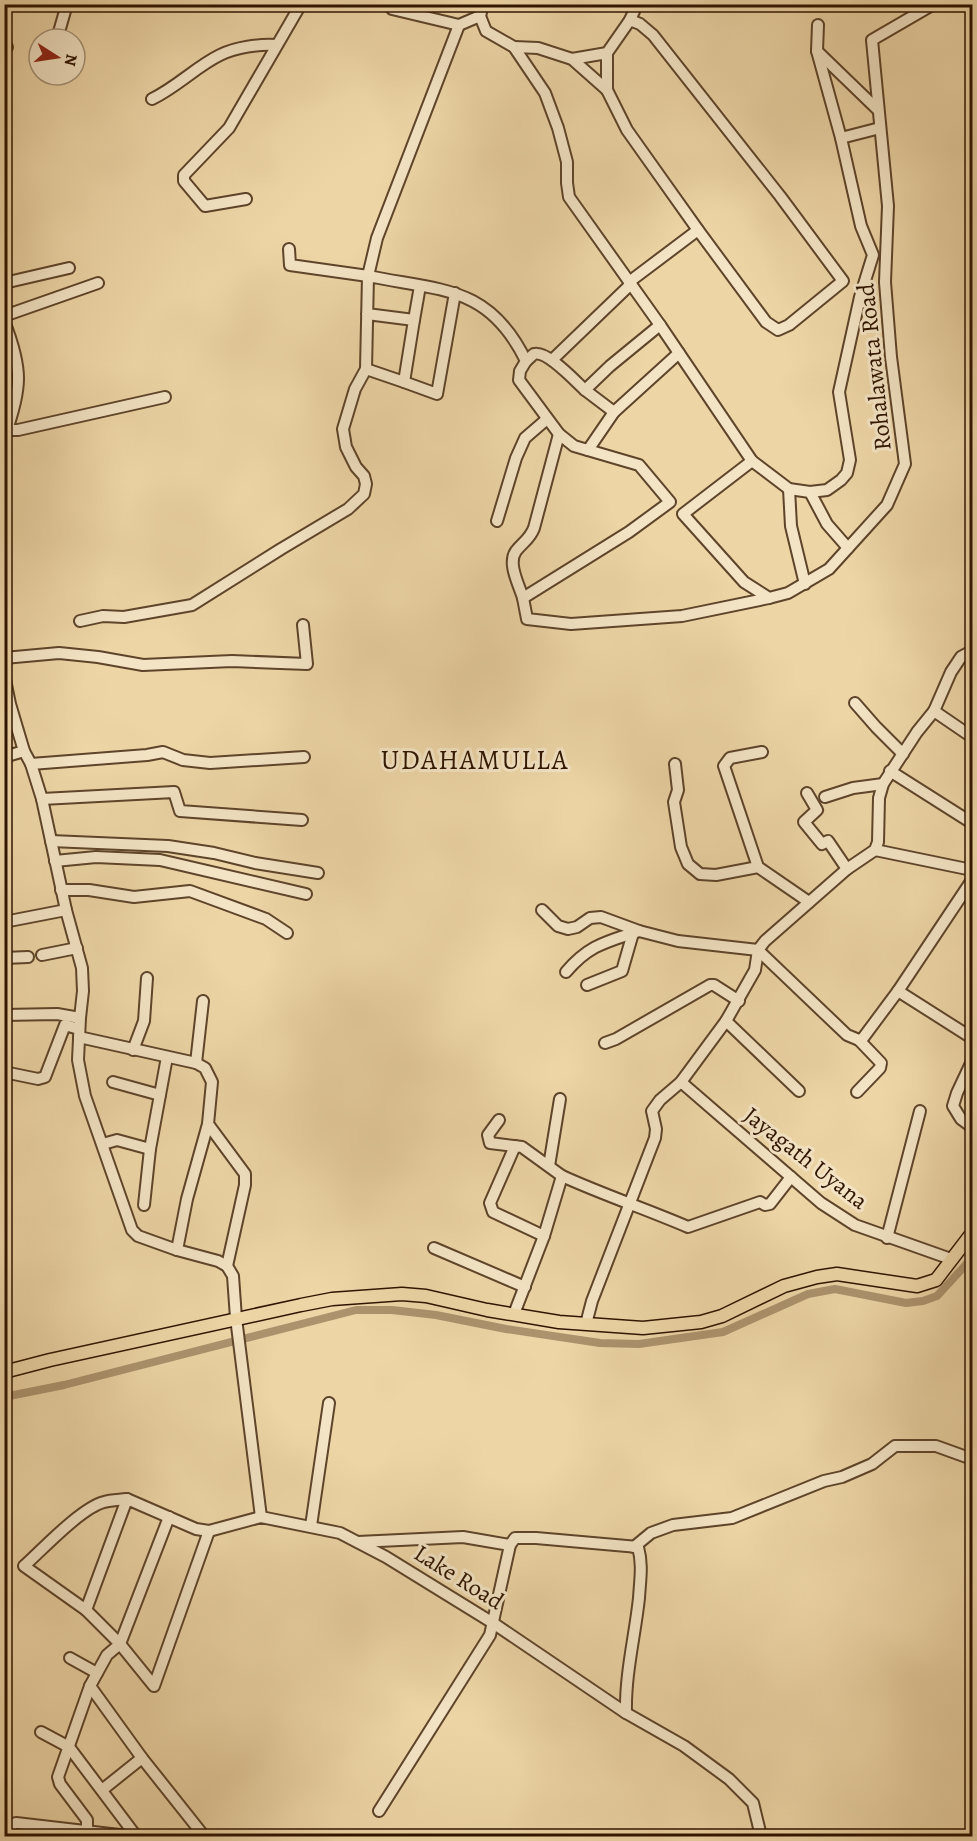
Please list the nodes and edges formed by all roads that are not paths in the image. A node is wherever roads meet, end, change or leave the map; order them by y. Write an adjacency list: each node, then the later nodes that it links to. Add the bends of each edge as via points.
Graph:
1 (67, 4): 10 (street)
2 (301, 4): 11 (street)
3 (634, 4): 7 (street)
4 (934, 4): 18 (street, Rohalawata Road, via 872,40)
5 (392, 9): 8 (street)
6 (482, 10): 8 (street); 12 (street, via 486,31)
7 (630, 20): 14 (street); 22 (street, via 653,35 843,281 778,330 766,322)
8 (459, 25): 25 (street, via 377,238)
9 (818, 25): 13 (street)
10 (60, 27)
11 (276, 45): 17 (street, via 261,44 221,54); 21 (street, via 229,128 184,176 205,206)
12 (514, 47): 15 (street, via 538,48); 28 (street, via 545,93 558,128 567,162 569,197)
13 (818, 51): 18 (street); 20 (street)
14 (607, 53): 15 (street); 16 (street)
15 (572, 59): 16 (street)
16 (607, 90): 22 (street, via 627,130)
17 (152, 99)
18 (878, 109): 19 (street, Rohalawata Road)
19 (880, 128): 20 (street); 54 (street, Rohalawata Road, via 888,206 885,282 905,464 887,505)
20 (841, 138): 50 (street, via 873,261 860,297 839,392 850,460 847,473 827,490)
21 (246, 199)
22 (698, 230): 28 (street)
23 (289, 249): 25 (street, via 290,265)
24 (69, 268): 26 (street)
25 (368, 276): 29 (street); 31 (street)
26 (4, 283)
27 (98, 283): 32 (street)
28 (630, 283): 35 (street); 37 (street)
29 (420, 286): 30 (street); 33 (street)
30 (455, 293): 38 (street, via 484,307 501,322 516,339); 40 (street, via 437,394)
31 (367, 314): 33 (street); 39 (street)
32 (4, 316)
33 (414, 320): 40 (street)
34 (4, 321): 45 (street, via 19,375 19,391)
35 (660, 325): 36 (street); 41 (street)
36 (679, 353): 43 (street); 48 (street)
37 (552, 360): 38 (street, via 534,354); 41 (street)
38 (526, 361): 44 (street, via 519,380)
39 (366, 369): 40 (street); 58 (street, via 355,390 344,429 346,447 366,484 364,494 348,509 192,606)
40 (404, 382)
41 (585, 390): 43 (street)
42 (165, 397): 45 (street)
43 (614, 412): 47 (street)
44 (547, 419): 46 (street); 53 (street, via 525,438)
45 (6, 433)
46 (559, 434): 47 (street, via 574,446); 56 (street, via 531,537 512,560)
47 (588, 450): 51 (street, via 639,465)
48 (752, 461): 49 (street); 52 (street)
49 (789, 489): 50 (street); 55 (street, via 791,526)
50 (810, 492): 54 (street, via 827,524)
51 (670, 502): 52 (street); 56 (street)
52 (683, 514): 57 (street, via 744,582)
53 (497, 521)
54 (848, 548): 55 (street, Rohalawata Road, via 829,569)
55 (805, 584): 57 (street, Rohalawata Road)
56 (523, 598): 57 (street, Rohalawata Road, via 527,619 571,624 682,616)
57 (769, 598)
58 (80, 621)
59 (303, 625): 61 (street, via 307,664 232,661 143,666 59,653)
60 (972, 651): 65 (street, via 961,657 951,672)
61 (4, 658)
62 (5, 678): 64 (street)
63 (855, 703): 69 (street)
64 (7, 705): 67 (street)
65 (934, 711): 66 (street); 69 (street)
66 (972, 736)
67 (24, 751): 70 (street); 72 (street)
68 (762, 752): 84 (street, via 730,759 724,766)
69 (903, 753): 74 (street)
70 (4, 757)
71 (304, 758): 72 (street, via 210,763 183,760 164,752)
72 (31, 764): 78 (street)
73 (675, 764): 84 (street, via 678,790 674,802 681,848 688,864 700,874 716,875)
74 (890, 771): 75 (street); 80 (street)
75 (883, 784): 77 (street); 82 (street)
76 (807, 793): 85 (street, via 817,810 804,822 822,844 828,841)
77 (825, 797)
78 (42, 799): 79 (street, via 174,792 180,811); 81 (street)
79 (302, 820)
80 (972, 823)
81 (51, 841): 83 (street); 87 (street, via 168,846)
82 (874, 850): 85 (street); 86 (street)
83 (55, 861): 89 (street); 90 (street, via 96,857 160,860)
84 (758, 867): 91 (street)
85 (847, 869): 91 (street)
86 (972, 870)
87 (318, 873)
88 (972, 880): 105 (street)
89 (61, 890): 92 (street); 96 (street, via 134,897 190,891 266,919)
90 (306, 894)
91 (809, 902): 98 (street)
92 (66, 910): 94 (street); 97 (street)
93 (542, 910): 95 (street, via 558,926 568,929 601,917)
94 (4, 922)
95 (636, 932): 98 (street); 102 (street, via 590,948); 104 (street, via 622,972)
96 (287, 933)
97 (77, 948): 99 (street); 110 (street, via 83,991)
98 (758, 950): 107 (street, via 755,970); 112 (street, via 848,1035)
99 (42, 955)
100 (28, 957): 101 (street)
101 (4, 958)
102 (566, 972)
103 (147, 978): 114 (street, via 144,1021)
104 (587, 985)
105 (898, 991): 111 (street); 112 (street)
106 (203, 1001): 117 (street)
107 (739, 1001): 109 (street); 113 (street, via 710,986)
108 (4, 1016): 110 (street, via 57,1014)
109 (726, 1021): 120 (street); 121 (street)
110 (79, 1028): 114 (street); 118 (street, via 65,1025 45,1077); 129 (street, via 78,1060)
111 (972, 1038)
112 (859, 1040): 122 (street, via 881,1064)
113 (605, 1043)
114 (133, 1050): 115 (street)
115 (167, 1058): 117 (street); 123 (street)
116 (972, 1061): 128 (street, via 953,1106 960,1119)
117 (196, 1063): 127 (street, via 205,1068 212,1082)
118 (4, 1072)
119 (113, 1082): 123 (street)
120 (681, 1082): 134 (street, Jayagath Uyana); 135 (street, via 652,1111 655,1138)
121 (799, 1091)
122 (857, 1092)
123 (160, 1095): 131 (street)
124 (560, 1099): 132 (street)
125 (920, 1111): 139 (street)
126 (499, 1120): 130 (street, via 488,1135 490,1143)
127 (208, 1124): 141 (street); 143 (street, via 245,1174)
128 (972, 1127)
129 (103, 1144): 131 (street, via 117,1140); 141 (street, via 132,1230 138,1236)
130 (515, 1146): 132 (street); 138 (street, via 490,1208)
131 (150, 1149): 136 (street)
132 (549, 1166): 133 (street)
133 (562, 1176): 135 (street); 138 (street)
134 (791, 1177): 135 (street, via 770,1204 760,1202 688,1227); 139 (street, Jayagath Uyana, via 855,1225)
135 (631, 1202): 147 (street)
136 (144, 1205)
137 (972, 1233): 142 (main road)
138 (544, 1236): 144 (street)
139 (887, 1238): 142 (street, Jayagath Uyana)
140 (434, 1248): 144 (street)
141 (177, 1250): 143 (street)
142 (951, 1259): 147 (main road, via 936,1280 917,1286 837,1274 784,1286 701,1322 643,1328)
143 (227, 1266): 146 (street, via 233,1276)
144 (525, 1287): 145 (street)
145 (514, 1314): 146 (main road, via 402,1293 332,1299); 147 (main road)
146 (237, 1323): 148 (main road); 153 (street)
147 (586, 1324)
148 (4, 1372)
149 (329, 1403): 154 (street)
150 (972, 1459): 158 (street, via 936,1446 895,1446 872,1464 842,1477 732,1518 674,1525 651,1533)
151 (127, 1499): 152 (street); 159 (street); 159 (street, via 103,1502 91,1509 24,1566)
152 (169, 1517): 155 (street); 161 (street)
153 (261, 1517): 154 (street, Lake Road); 155 (street)
154 (311, 1526): 156 (street, Lake Road)
155 (209, 1531): 161 (street, via 154,1686)
156 (357, 1542): 157 (street, via 463,1537); 160 (street, Lake Road)
157 (510, 1545): 158 (street, via 515,1538 536,1538); 160 (street)
158 (634, 1547): 165 (street, via 638,1547 642,1562 625,1688)
159 (86, 1610): 161 (street)
160 (493, 1623): 165 (street, Lake Road); 170 (street, via 490,1635)
161 (120, 1644): 163 (street, via 107,1655)
162 (70, 1658): 163 (street)
163 (97, 1673): 164 (street)
164 (90, 1686): 167 (street); 168 (street)
165 (626, 1713): 176 (street, Lake Road, via 684,1746 729,1779 753,1803)
166 (42, 1732): 167 (street)
167 (69, 1747): 169 (street); 171 (street, via 58,1777 87,1820)
168 (142, 1758): 169 (street); 175 (street)
169 (102, 1791): 174 (street)
170 (379, 1811)
171 (88, 1835): 172 (street, via 16,1823 11,1825); 173 (street, via 103,1832)
172 (8, 1836)
173 (128, 1836)
174 (136, 1836)
175 (204, 1836)
176 (761, 1836)

